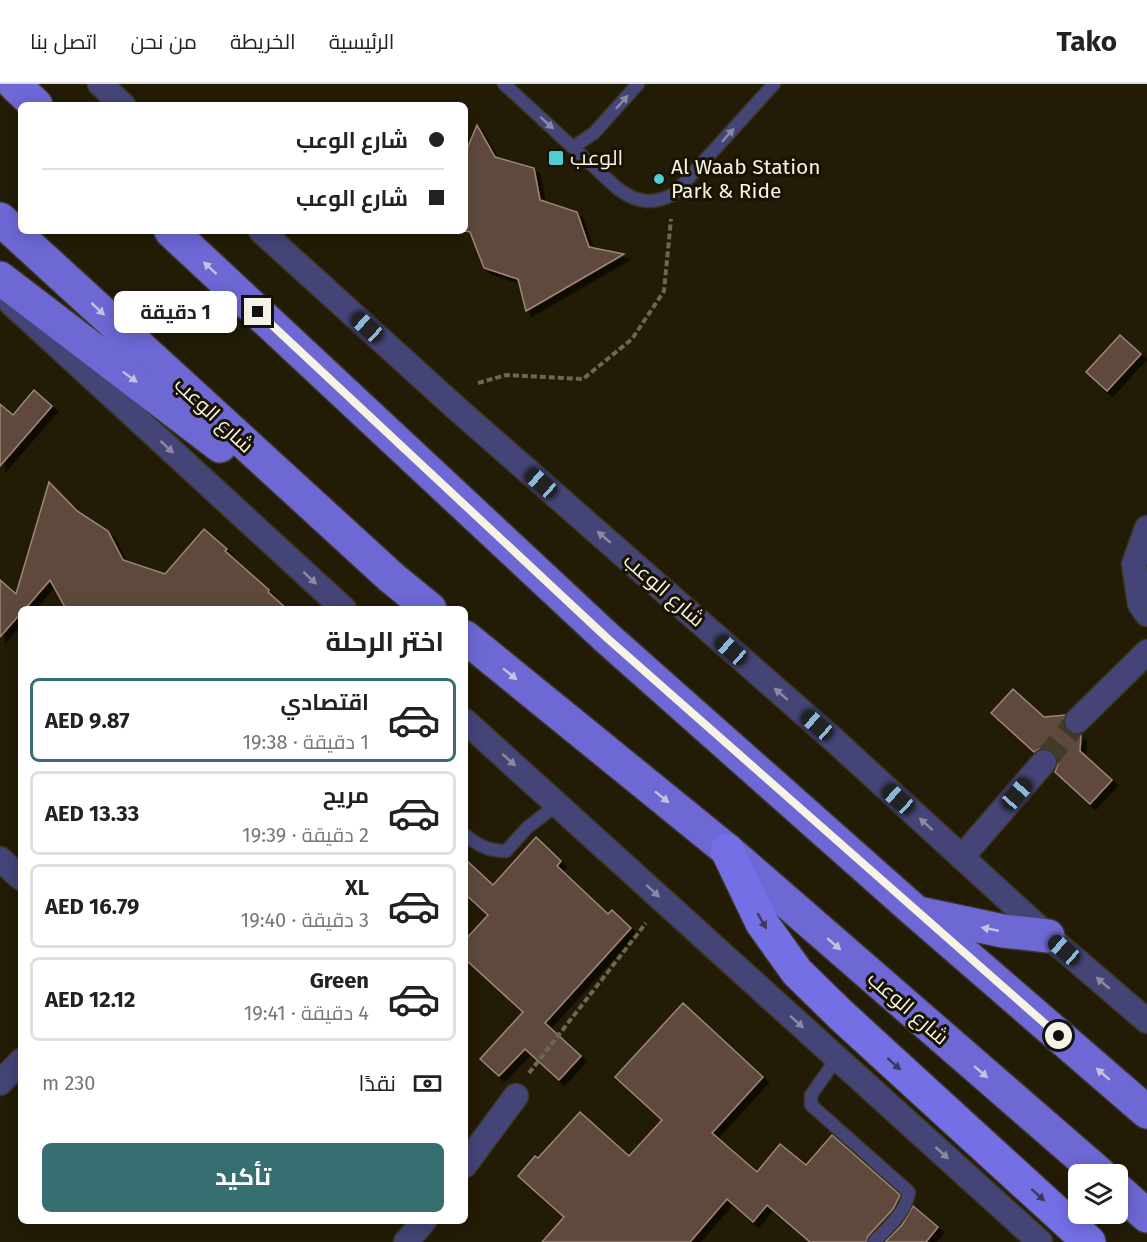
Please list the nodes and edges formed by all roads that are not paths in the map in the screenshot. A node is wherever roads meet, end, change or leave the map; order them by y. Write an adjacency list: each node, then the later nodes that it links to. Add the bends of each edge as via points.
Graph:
1 (14, 84): 6 (main road)
2 (100, 84): 7 (street)
3 (504, 84): 8 (lane, one-way to 8)
4 (638, 84): 8 (lane, one-way to 4, via 594,133)
5 (774, 84): 8 (lane, one-way to 5, via 627,196 638,201 663,200 674,194)
6 (33, 102)
7 (120, 102)
8 (573, 147)
9 (0, 219): 15 (main road, شارع الوعب, one-way to 15)
10 (174, 234): 30 (main road, one-way to 10, via 607,638)
11 (264, 234): 27 (street, شارع الوعب, one-way to 11)
12 (0, 278): 15 (main road, one-way to 15)
13 (0, 293): 16 (street, one-way to 16)
14 (1147, 528): 18 (street, via 1134,564 1140,604)
15 (392, 578): 17 (main road, شارع الوعب)
16 (340, 606)
17 (426, 606)
18 (1147, 614)
19 (468, 639): 26 (main road, شارع الوعب, one-way to 26)
20 (1147, 652): 21 (street)
21 (1077, 721)
22 (468, 724): 24 (street, one-way to 24)
23 (1044, 762): 27 (street)
24 (558, 804): 25 (lane, via 528,827 506,851 480,847); 34 (street, one-way to 34)
25 (468, 838)
26 (727, 850): 40 (main road, شارع الوعب, one-way to 40); 45 (highway, one-way to 45, via 762,923 797,972)
27 (962, 857): 31 (street, شارع الوعب)
28 (0, 859): 29 (street)
29 (18, 875)
30 (916, 912): 31 (main road, one-way to 30, via 1004,932); 38 (main road, one-way to 30)
31 (1048, 936): 32 (street, شارع الوعب, one-way to 31)
32 (1138, 1007): 33 (street, شارع الوعب)
33 (1147, 1021)
34 (837, 1058): 43 (lane, via 811,1095 811,1105 909,1192 898,1216); 44 (street, one-way to 44)
35 (18, 1064): 36 (street)
36 (0, 1083)
37 (516, 1096): 39 (street)
38 (1147, 1112)
39 (468, 1161)
40 (1088, 1164)
41 (1128, 1199): 42 (main road)
42 (1147, 1216)
43 (873, 1242)
44 (1040, 1242)
45 (1089, 1242)

